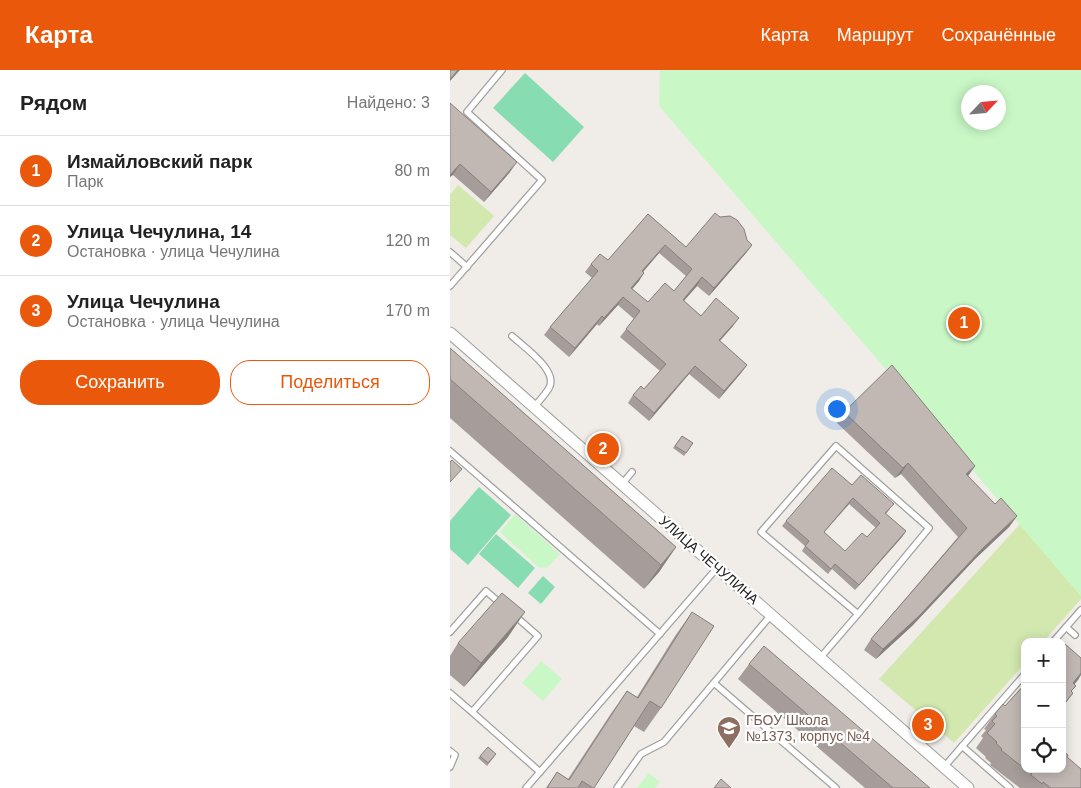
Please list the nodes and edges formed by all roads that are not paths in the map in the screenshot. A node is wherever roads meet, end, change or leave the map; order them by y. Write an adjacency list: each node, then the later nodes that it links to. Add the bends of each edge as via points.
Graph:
1 (502, 70): 3 (lane, via 467,112 542,180)
2 (450, 252): 3 (lane)
3 (467, 267): 4 (lane)
4 (450, 286)
5 (450, 333): 7 (street, УЛИЦА ЧЕЧУЛИНА)
6 (512, 336): 7 (lane, via 548,370 550,387)
7 (534, 407): 10 (street, УЛИЦА ЧЕЧУЛИНА)
8 (451, 453): 17 (lane)
9 (632, 472): 10 (lane)
10 (622, 484): 11 (street, УЛИЦА ЧЕЧУЛИНА)
11 (718, 568): 14 (street, УЛИЦА ЧЕЧУЛИНА); 17 (lane)
12 (1081, 610): 15 (lane)
13 (858, 614): 13 (lane, via 761,532 836,446 929,528); 20 (lane)
14 (771, 615): 20 (street, УЛИЦА ЧЕЧУЛИНА); 22 (lane)
15 (1066, 627): 18 (lane); 19 (lane)
16 (450, 632): 24 (lane, via 486,590 538,636)
17 (660, 634): 29 (lane)
18 (1075, 635)
19 (1056, 638)
20 (820, 658): 28 (street, УЛИЦА ЧЕЧУЛИНА)
21 (1021, 679): 25 (lane)
22 (714, 683): 31 (lane, via 664,742 641,754); 32 (lane)
23 (450, 693): 24 (lane)
24 (472, 712): 29 (lane)
25 (962, 746): 28 (lane); 34 (lane)
26 (450, 751): 27 (lane, via 455,755)
27 (450, 767)
28 (944, 767): 33 (street, УЛИЦА ЧЕЧУЛИНА)
29 (540, 772): 30 (lane)
30 (526, 788)
31 (617, 788)
32 (836, 788)
33 (968, 788)
34 (1010, 788)

